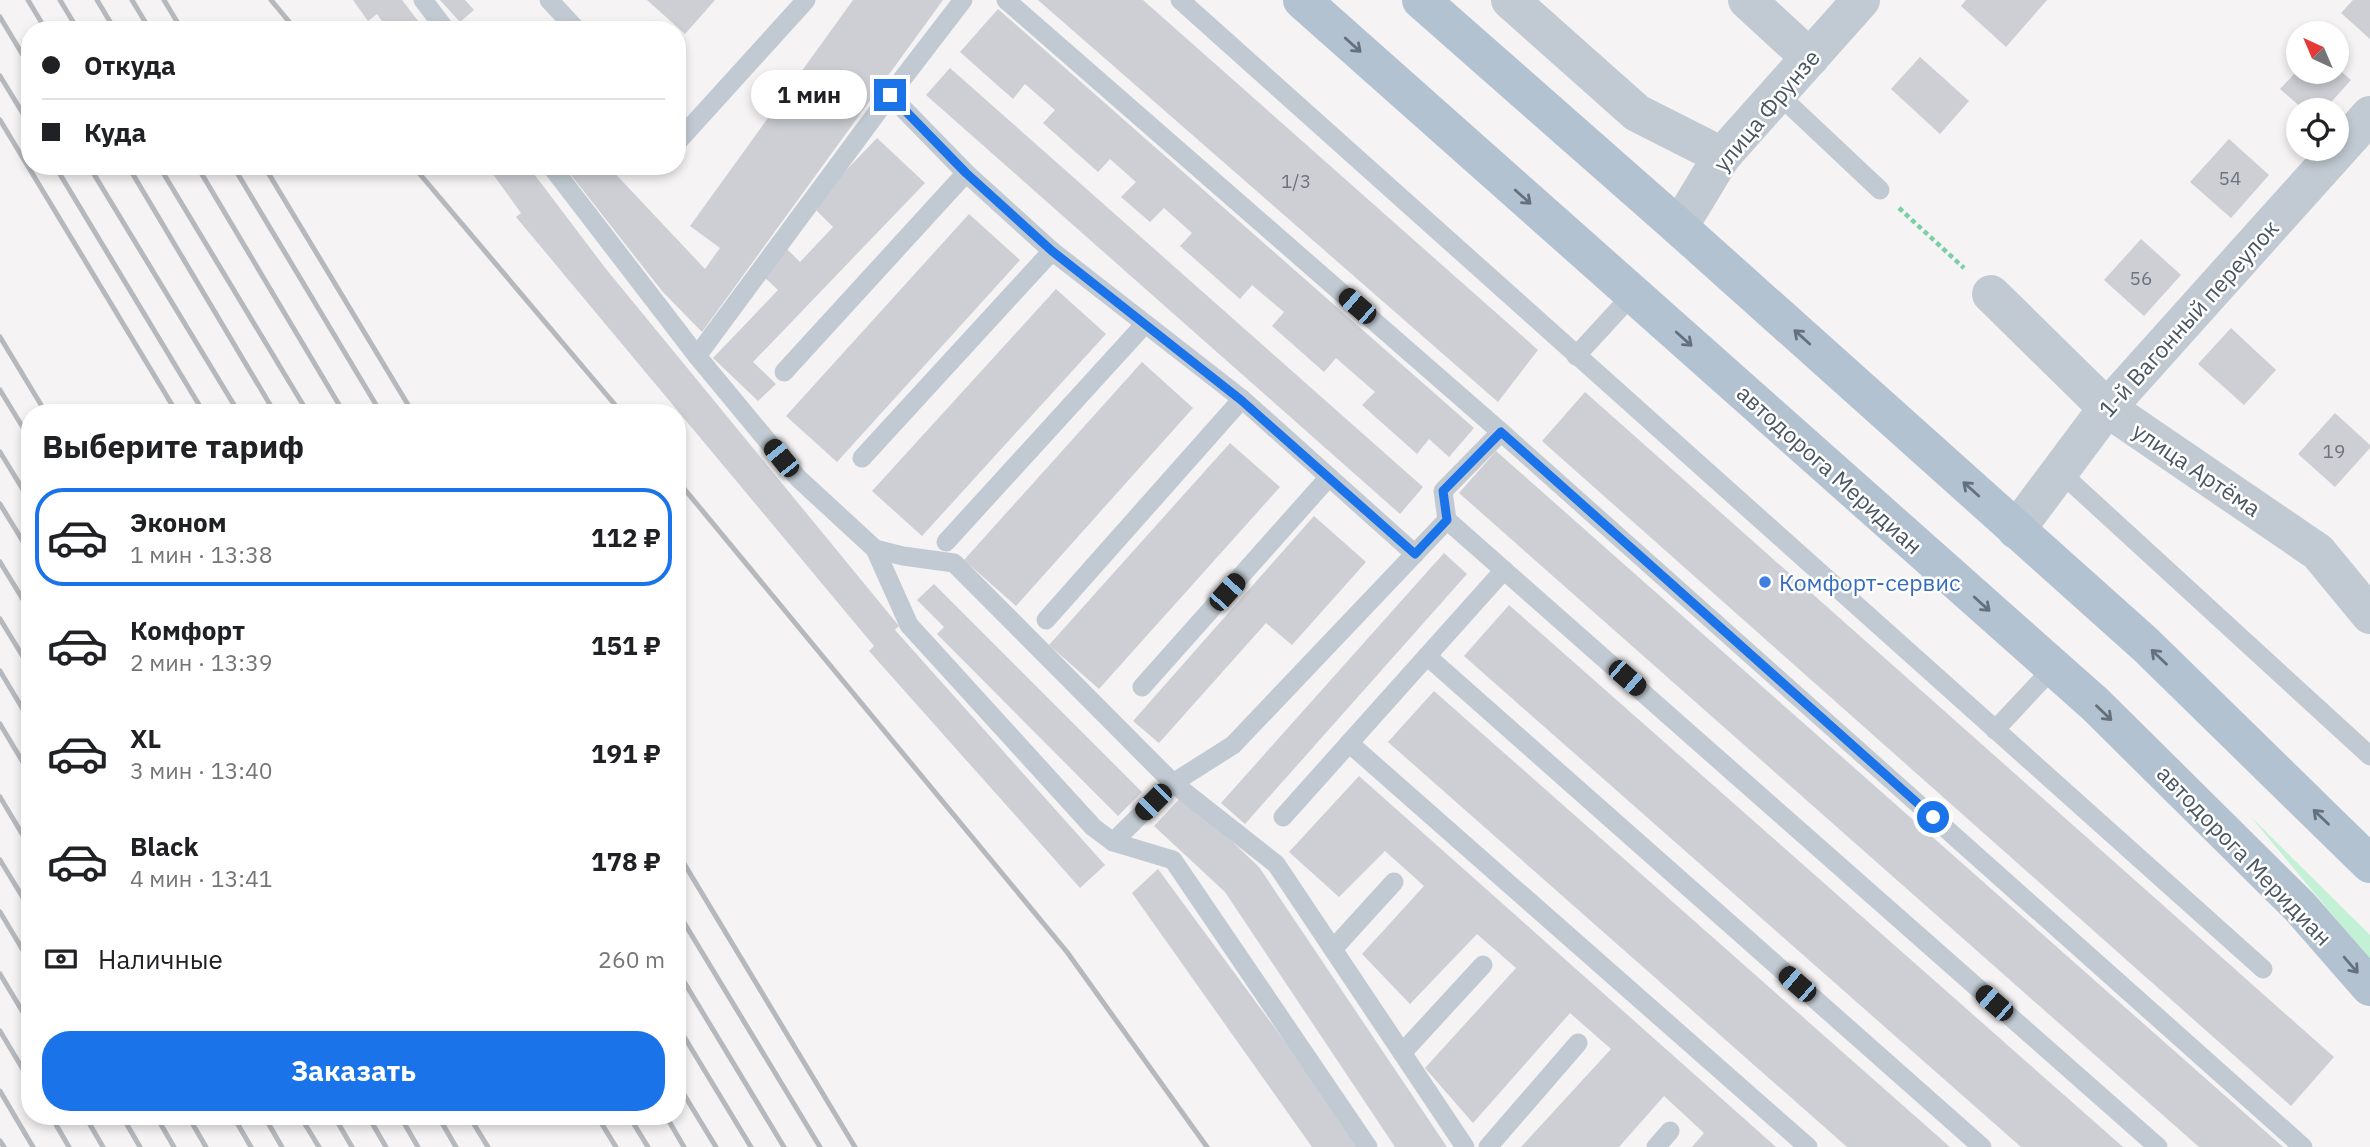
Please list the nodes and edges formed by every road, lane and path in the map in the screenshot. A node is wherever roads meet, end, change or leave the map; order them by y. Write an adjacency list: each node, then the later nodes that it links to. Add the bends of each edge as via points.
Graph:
1 (423, 0): 12 (lane)
2 (549, 0): 13 (lane)
3 (806, 0): 18 (lane)
4 (963, 0): 15 (lane)
5 (1006, 0): 33 (lane)
6 (1303, 0): 25 (main road, автодорога Меридиан, one-way to 25)
7 (1422, 0): 23 (main road)
8 (1510, 0): 19 (street, via 1637,113)
9 (1746, 0): 14 (street)
10 (1861, 0): 14 (street, улица Фрунзе)
11 (1183, 1): 29 (lane)
12 (439, 21)
13 (569, 21)
14 (1810, 58): 16 (street, улица Фрунзе)
15 (890, 95): 20 (lane); 28 (lane)
16 (1779, 95): 19 (street, улица Фрунзе); 22 (lane)
17 (2370, 115): 32 (street, 1-й Вагонный переулок)
18 (686, 132)
19 (1722, 156): 23 (street, улица Фрунзе)
20 (966, 173): 24 (lane); 30 (lane)
21 (558, 175): 28 (lane)
22 (1880, 190): 26 (path)
23 (1679, 227): 38 (main road, one-way to 23)
24 (1052, 251): 27 (lane); 34 (lane)
25 (1633, 294): 29 (lane); 46 (main road, автодорога Меридиан, one-way to 46)
26 (1991, 294): 32 (street, улица Артёма)
27 (1144, 325): 31 (lane); 39 (lane)
28 (697, 356): 40 (lane, via 798,478)
29 (1576, 356): 48 (lane)
30 (784, 372)
31 (1241, 400): 36 (lane); 44 (lane)
32 (2108, 408): 35 (street, 1-й Вагонный переулок); 43 (street, улица Артёма, via 2318,552)
33 (1501, 432): 37 (lane, via 1443,491); 70 (lane)
34 (862, 458)
35 (2059, 471): 38 (street, 1-й Вагонный переулок); 50 (lane)
36 (1329, 477): 41 (lane); 47 (lane)
37 (1447, 520): 41 (lane); 42 (lane)
38 (2017, 530): 54 (main road, one-way to 38, via 2146,645)
39 (946, 542)
40 (875, 549): 51 (lane, via 954,563); 53 (lane, via 909,625 1093,827)
41 (1415, 554): 51 (lane, via 1233,745)
42 (1504, 570): 45 (lane); 69 (lane)
43 (2370, 615)
44 (1046, 620)
45 (1427, 656): 49 (lane); 68 (lane)
46 (2053, 667): 48 (lane); 59 (main road, автодорога Меридиан, one-way to 59, via 2291,898)
47 (1142, 687)
48 (1995, 730): 58 (lane)
49 (1349, 743): 52 (lane); 67 (lane)
50 (2370, 755)
51 (1173, 783): 53 (lane); 56 (lane, via 1276,864)
52 (1283, 817)
53 (1113, 842): 63 (lane, via 1173,860)
54 (2370, 864)
55 (1394, 883): 56 (lane)
56 (1333, 949): 61 (lane)
57 (1483, 965): 61 (lane)
58 (2263, 969)
59 (2370, 987)
60 (1578, 1043): 65 (lane)
61 (1402, 1052): 64 (lane)
62 (1671, 1131): 66 (lane)
63 (1368, 1147)
64 (1465, 1147)
65 (1488, 1147)
66 (1656, 1147)
67 (1808, 1147)
68 (1982, 1147)
69 (2158, 1147)
70 (2303, 1147)

